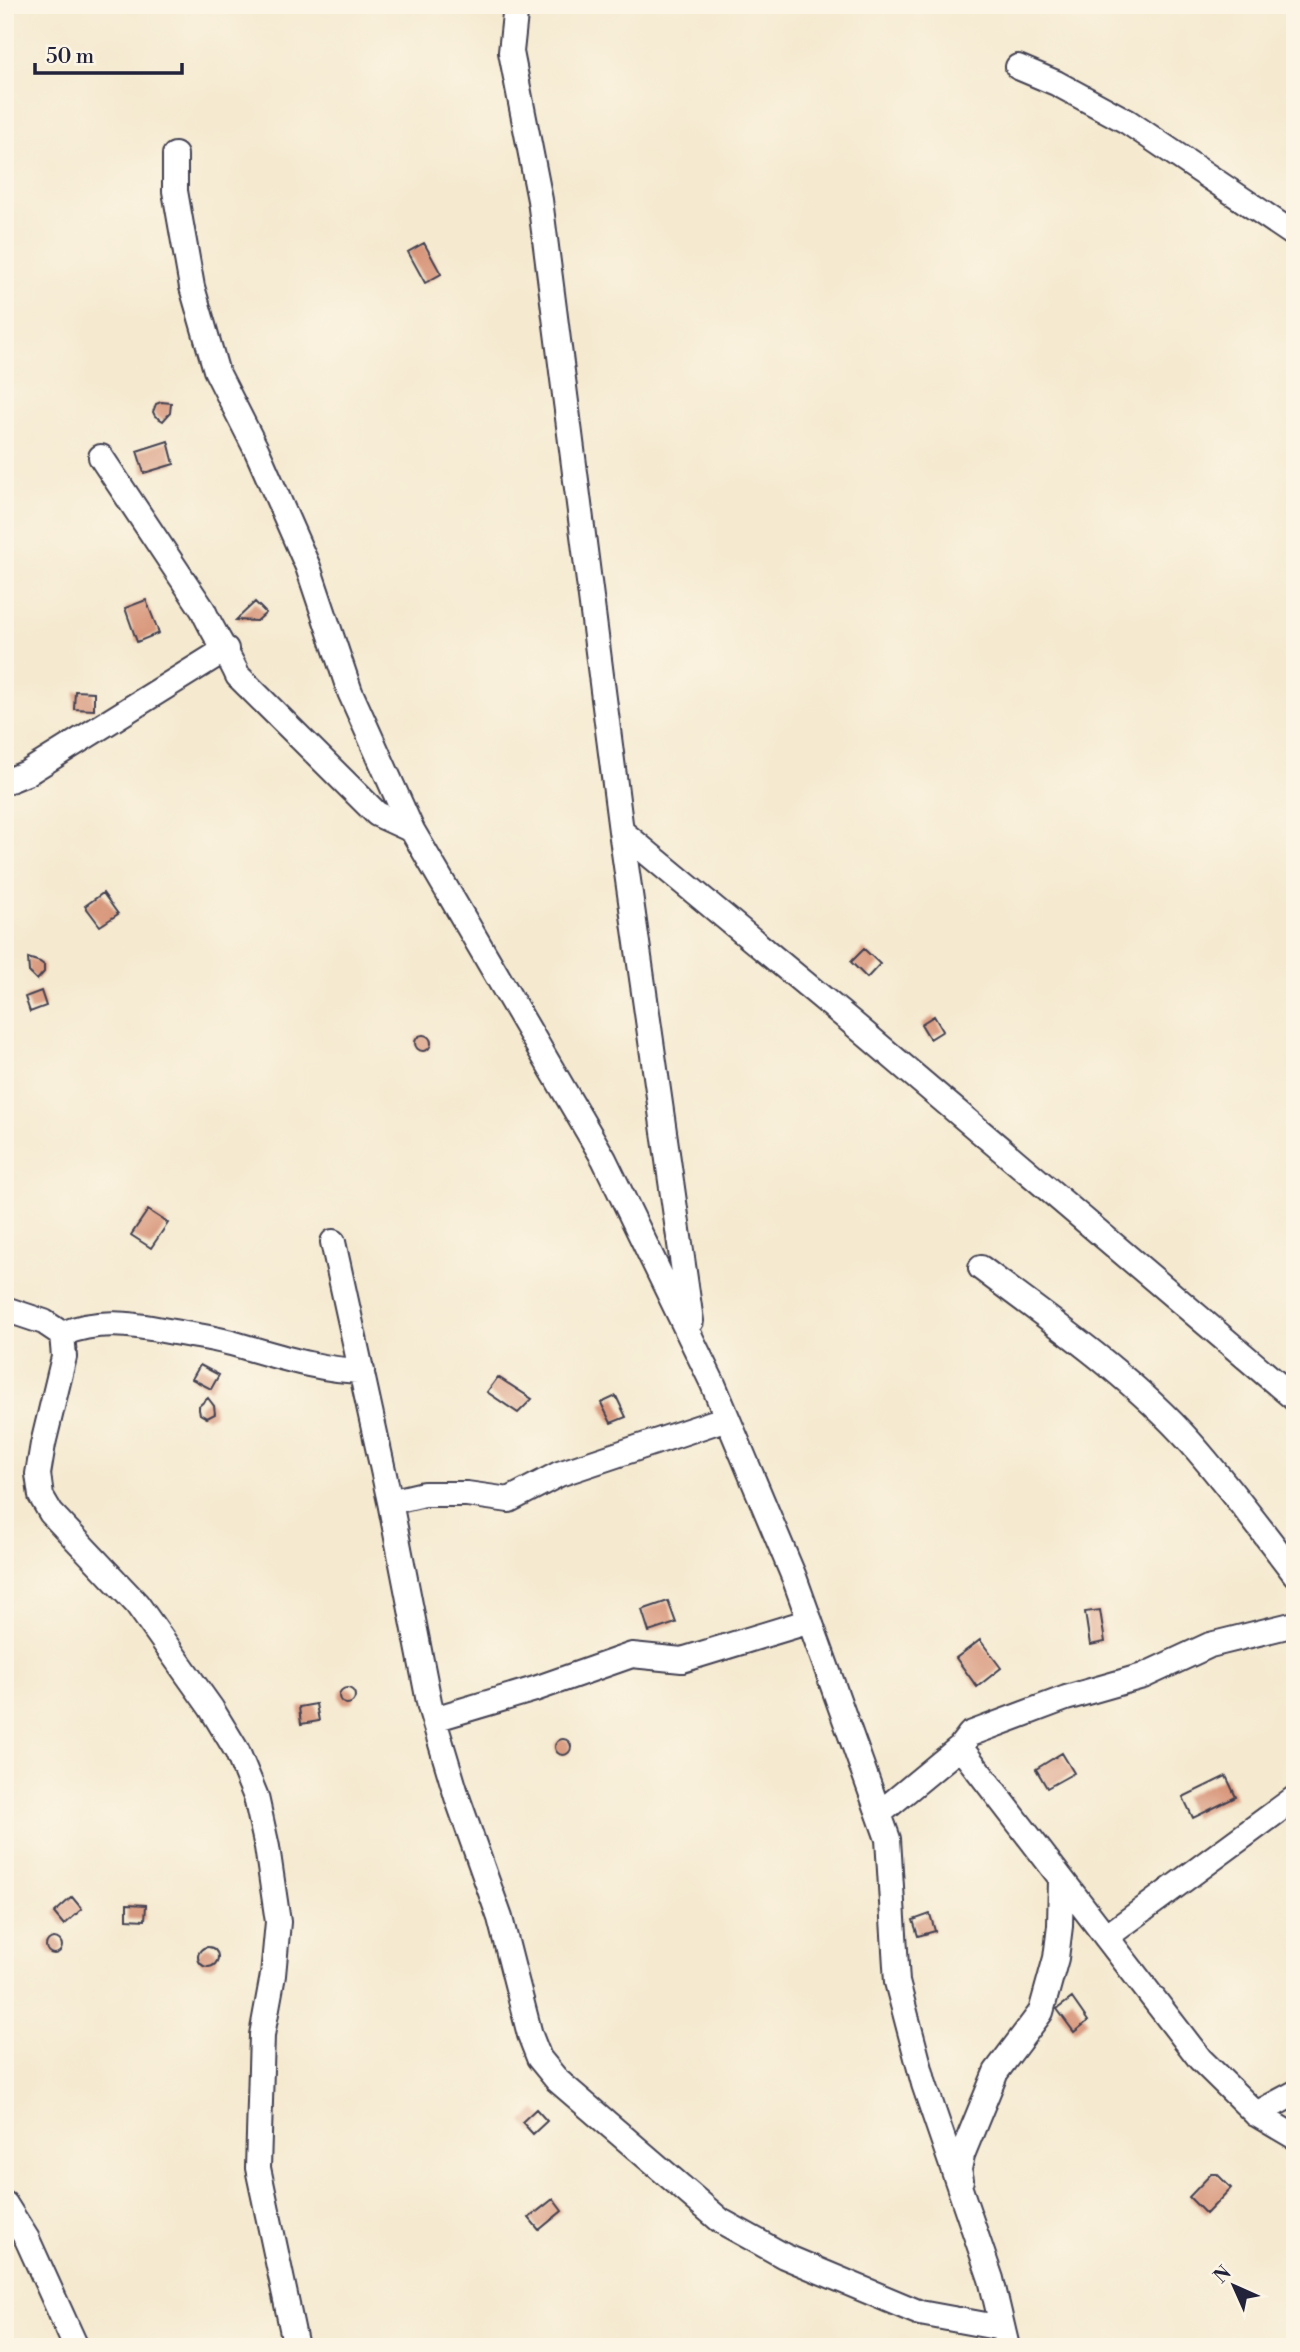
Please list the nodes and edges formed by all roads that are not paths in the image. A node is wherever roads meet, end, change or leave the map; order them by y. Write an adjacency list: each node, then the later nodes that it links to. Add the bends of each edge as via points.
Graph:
1 (516, 5): 9 (street, via 511,52 540,200)
2 (1017, 68): 4 (street, via 1056,83 1128,122)
3 (175, 155): 8 (street, via 174,191 192,288 216,370 308,567 350,692)
4 (1295, 235)
5 (101, 457): 6 (street)
6 (226, 649): 7 (street, via 27,773); 8 (street, via 239,676 377,814)
7 (5, 782)
8 (412, 830): 14 (street, via 604,1160)
9 (621, 831): 14 (street); 16 (street)
10 (333, 1242): 15 (street)
11 (981, 1268): 19 (street, via 1135,1388 1190,1442)
12 (5, 1309): 13 (street, via 44,1322)
13 (62, 1334): 15 (street, via 101,1323 139,1326 228,1342 335,1370); 35 (street, via 64,1357 38,1474 41,1496 51,1513 137,1604 211,1708 237,1751 265,1834 278,1922 262,2035 258,2168)
14 (694, 1344): 17 (street)
15 (362, 1371): 18 (street)
16 (1295, 1399)
17 (727, 1418): 18 (street, via 559,1474 509,1500 467,1493 424,1494); 20 (street)
18 (390, 1503): 22 (street)
19 (1295, 1574)
20 (810, 1620): 22 (street, via 682,1660 632,1655); 25 (street)
21 (1295, 1624): 23 (street, via 1210,1646 1143,1676 1066,1698 970,1734)
22 (434, 1719): 33 (street, via 500,1918 530,2035 539,2058 557,2080 721,2221 784,2256 920,2313)
23 (960, 1747): 25 (street); 26 (street)
24 (1295, 1798): 27 (street)
25 (880, 1813): 32 (street, via 888,1839 897,1982 924,2084)
26 (1061, 1879): 27 (street); 32 (street, via 1056,1958 1041,2012 996,2073 962,2155 959,2169)
27 (1106, 1937): 29 (street, via 1200,2059)
28 (1295, 2094): 29 (street)
29 (1256, 2114): 30 (street)
30 (1295, 2137)
31 (5, 2204): 34 (street, via 27,2239)
32 (966, 2207): 33 (street, via 991,2279)
33 (1004, 2337)
34 (76, 2347)
35 (296, 2347)

